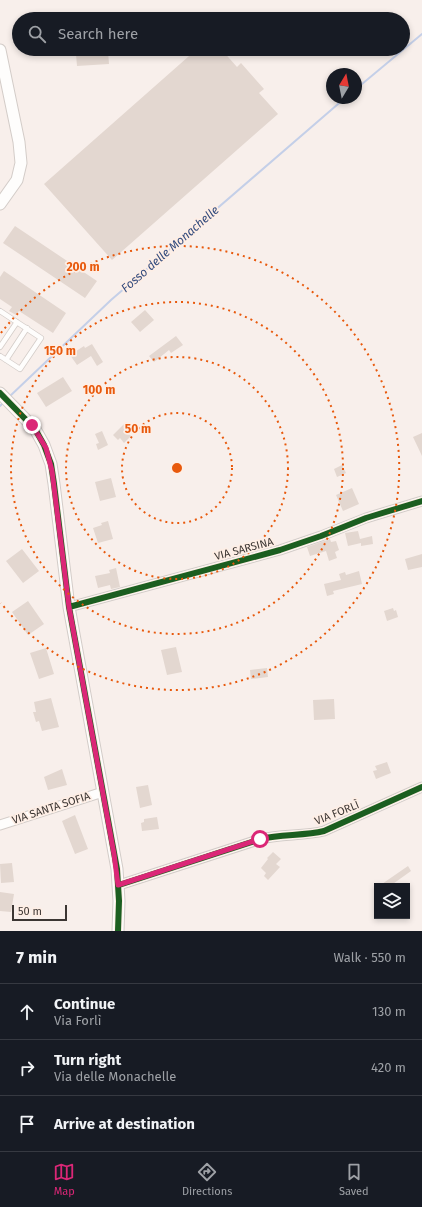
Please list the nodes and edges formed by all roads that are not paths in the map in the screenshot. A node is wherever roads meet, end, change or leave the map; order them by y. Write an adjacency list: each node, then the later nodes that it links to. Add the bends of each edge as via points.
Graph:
1 (0, 50): 2 (street, via 21,163 17,180)
2 (0, 204)
3 (0, 311): 4 (lane)
4 (18, 322): 5 (lane); 6 (lane)
5 (27, 328): 8 (lane); 8 (lane, via 41,338 20,369)
6 (0, 347)
7 (0, 356): 8 (lane)
8 (6, 360)
9 (0, 393): 11 (street, via 35,429 49,458)
10 (422, 501): 11 (street, VIA SARSINA, via 366,518 280,550)
11 (69, 607): 13 (street)
12 (422, 787): 15 (street, VIA FORLÌ, via 324,830 260,839)
13 (103, 792): 14 (street, VIA SANTA SOFIA); 15 (street)
14 (0, 824)
15 (118, 885): 16 (street)
16 (118, 931)

